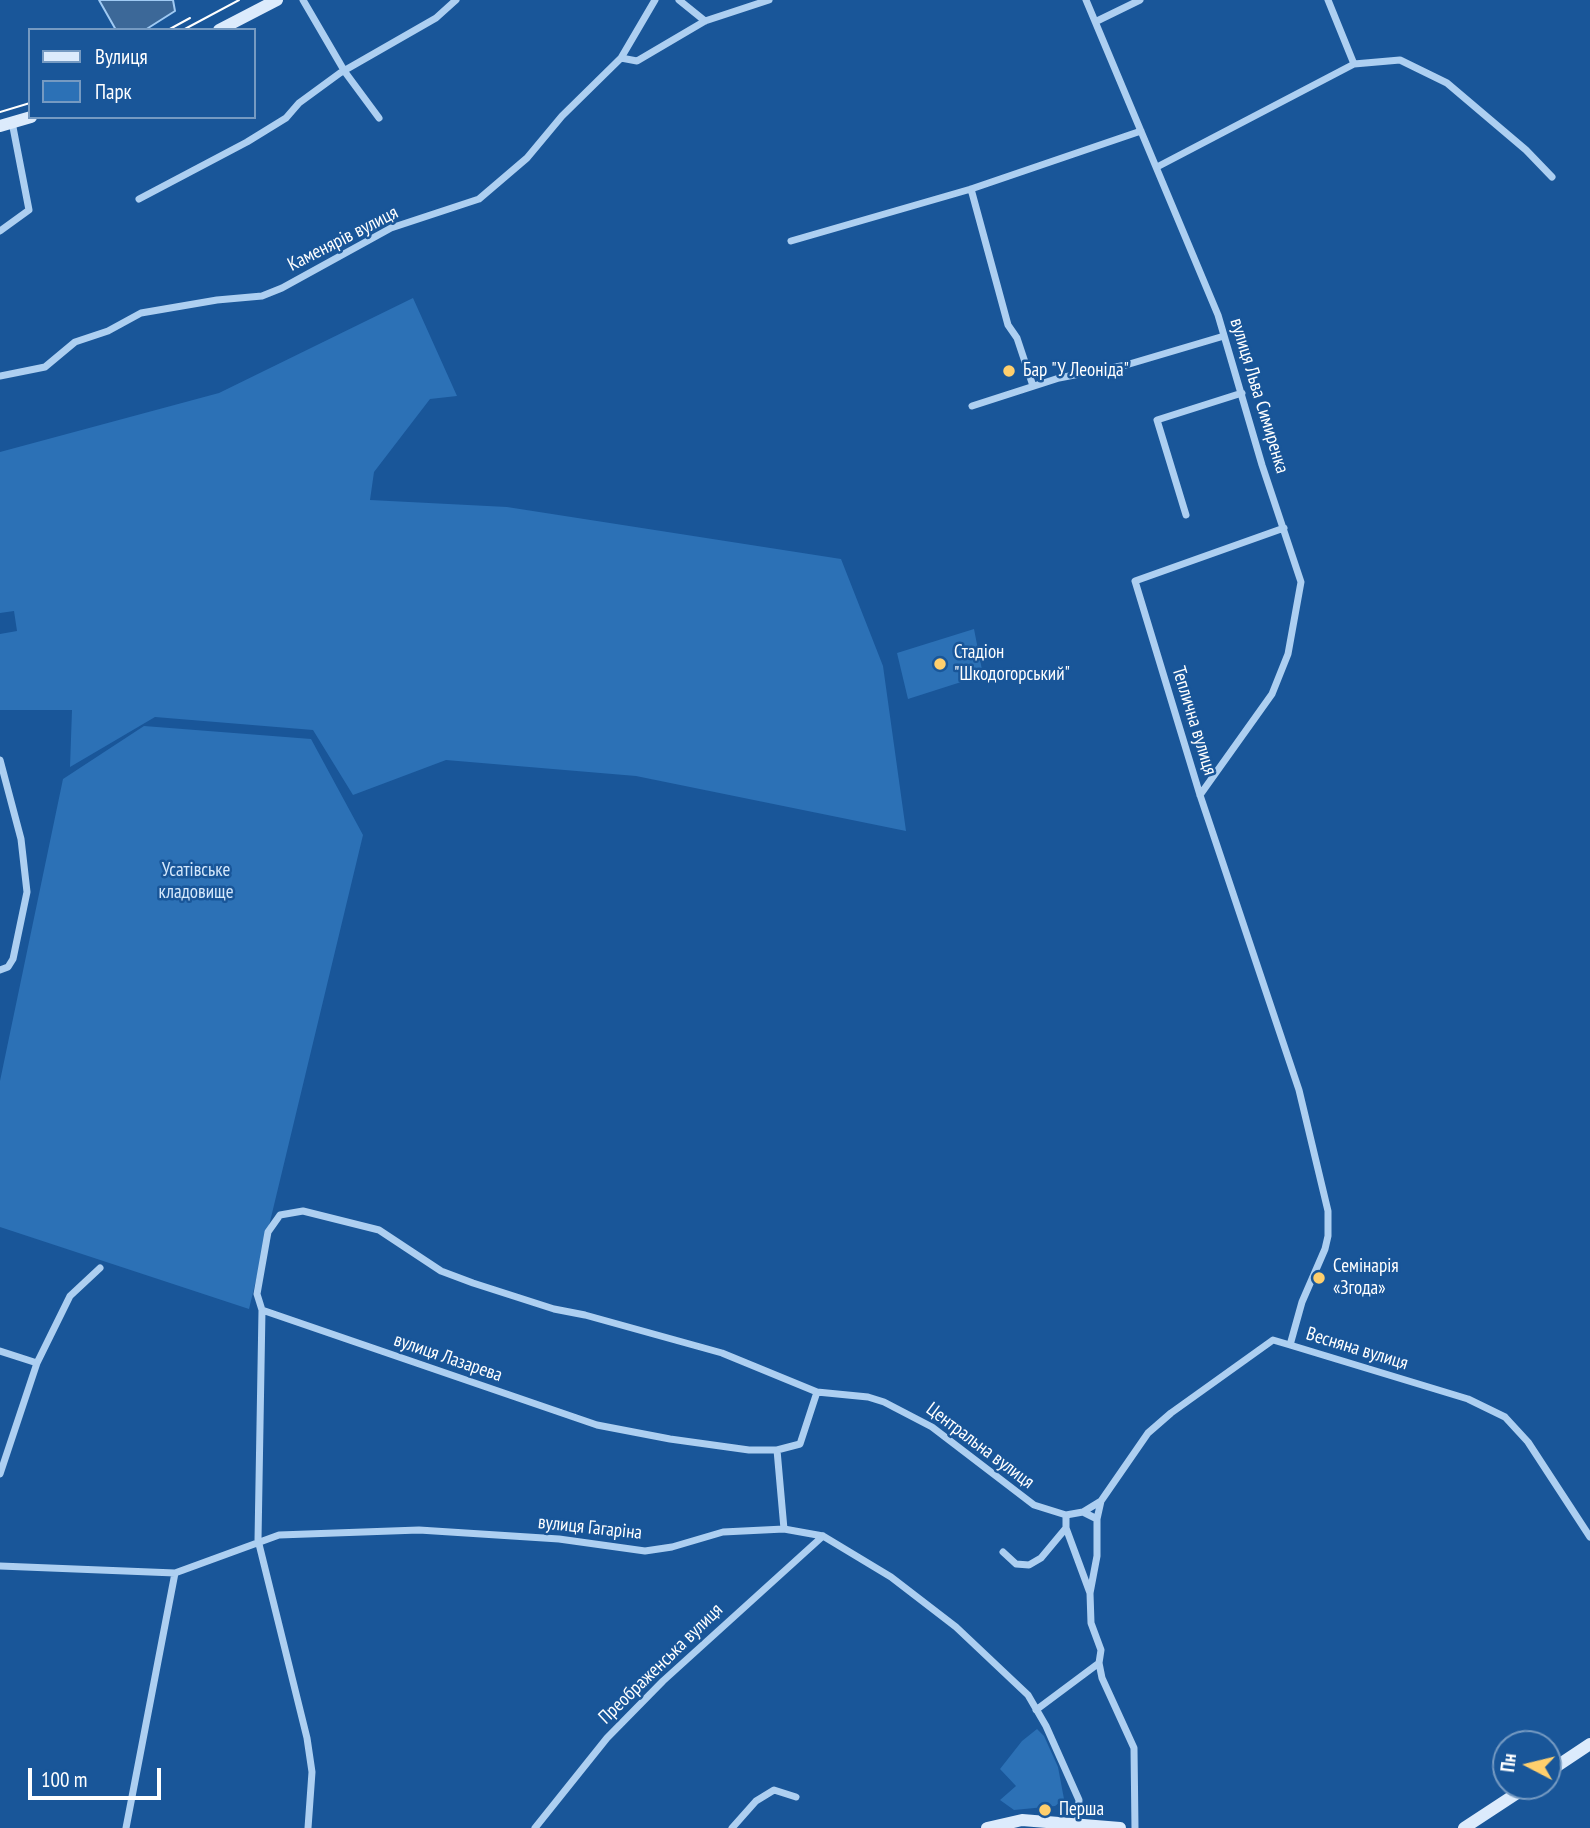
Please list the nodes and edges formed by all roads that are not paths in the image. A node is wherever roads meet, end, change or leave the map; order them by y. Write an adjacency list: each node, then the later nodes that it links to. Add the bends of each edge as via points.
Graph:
1 (277, 0): 12 (main road)
2 (303, 0): 15 (street)
3 (456, 0): 15 (street, via 436,18)
4 (656, 0): 13 (street, Каменярів вулиця)
5 (679, 0): 10 (street)
6 (769, 0): 10 (street)
7 (1086, 0): 11 (street, вулиця Льва Симиренка)
8 (1140, 0): 11 (street)
9 (1328, 0): 14 (street)
10 (705, 21): 13 (street, via 637,61)
11 (1097, 21): 19 (street, вулиця Льва Симиренка)
12 (223, 28)
13 (621, 58): 27 (street, Каменярів вулиця, via 527,158 479,200 391,228 262,296 141,313 75,342 45,367)
14 (1354, 64): 20 (street); 21 (street, via 1399,60 1447,83)
15 (345, 72): 17 (street); 23 (street, via 299,103 286,118)
16 (28, 118): 18 (main road)
17 (379, 118)
18 (6, 124): 24 (street, via 29,210)
19 (1141, 131): 20 (street, вулиця Льва Симиренка); 22 (street)
20 (1157, 167): 26 (street, вулиця Льва Симиренка)
21 (1552, 177)
22 (971, 189): 25 (street); 28 (street, via 1008,325)
23 (139, 199)
24 (0, 231)
25 (791, 241)
26 (1224, 336): 28 (street, via 1126,366); 29 (street, вулиця Льва Симиренка)
27 (0, 376)
28 (1033, 386): 30 (street)
29 (1242, 393): 31 (street, via 1157,421); 32 (street, вулиця Льва Симиренка)
30 (972, 406)
31 (1186, 515)
32 (1284, 528): 34 (street, вулиця Льва Симиренка, via 1301,582 1288,654 1272,694); 34 (street, Теплична вулиця, via 1135,581)
33 (0, 760): 35 (street, via 13,800 27,892 13,959)
34 (1200, 794): 36 (street, Теплична вулиця)
35 (0, 970)
36 (1293, 1069): 39 (street, Весняна вулиця, via 1328,1211 1328,1236)
37 (100, 1268): 41 (street, via 70,1296)
38 (261, 1310): 42 (street, Центральна вулиця, via 257,1294 268,1232 280,1215 303,1210 379,1230 441,1271 473,1283 722,1353); 43 (street, вулиця Лазарева, via 597,1424 670,1439); 53 (street)
39 (1290, 1345): 45 (street, via 1273,1340 1171,1413 1148,1433); 52 (street, Весняна вулиця, via 1468,1399 1505,1417 1528,1442)
40 (0, 1351): 41 (street)
41 (37, 1363): 44 (street)
42 (817, 1392): 43 (street, via 800,1444); 47 (street, Центральна вулиця, via 868,1397 911,1414 995,1473 1020,1497)
43 (777, 1450): 50 (street)
44 (0, 1474)
45 (1101, 1501): 46 (street); 48 (street)
46 (1083, 1512): 47 (street); 48 (street)
47 (1066, 1516): 49 (street)
48 (1097, 1519): 57 (street)
49 (1066, 1528): 54 (street, via 1041,1558 1029,1565 1016,1564); 57 (street)
50 (783, 1529): 51 (street, вулиця Гагаріна); 53 (street, вулиця Гагаріна, via 723,1532 645,1551 559,1539 419,1530 279,1535)
51 (823, 1536): 59 (street, вулиця Гагаріна, via 891,1577 956,1627 1028,1695); 67 (street, Преображенська вулиця, via 654,1690 582,1766)
52 (1590, 1537)
53 (258, 1540): 56 (street, вулиця Гагаріна); 66 (street, via 307,1738 312,1772)
54 (1003, 1552)
55 (0, 1566): 56 (street, вулиця Гагаріна)
56 (175, 1573): 65 (street)
57 (1090, 1593): 58 (street, via 1091,1623 1101,1650)
58 (1099, 1664): 59 (street); 71 (street, via 1134,1748)
59 (1036, 1710): 64 (street, вулиця Гагаріна, via 1079,1800)
60 (1590, 1744): 61 (main road)
61 (1562, 1763)
62 (796, 1797): 68 (street, via 774,1790 755,1801)
63 (1507, 1800): 72 (main road)
64 (1077, 1825): 69 (main road, via 1022,1819); 70 (main road)
65 (126, 1828)
66 (308, 1828)
67 (535, 1828)
68 (732, 1828)
69 (987, 1828)
70 (1120, 1828)
71 (1135, 1828)
72 (1464, 1828)

